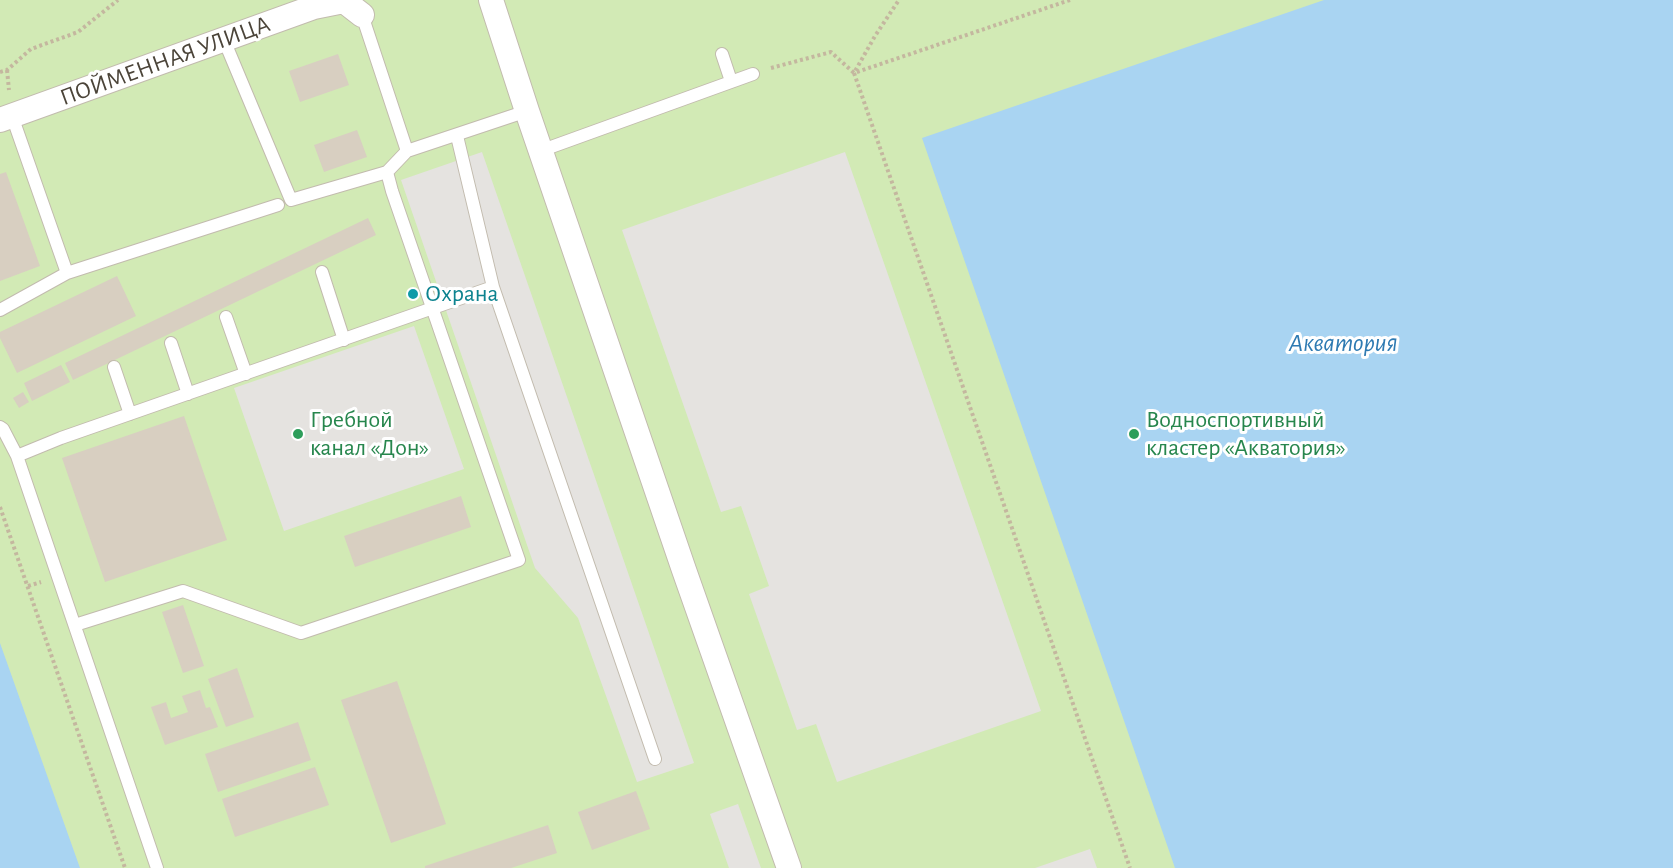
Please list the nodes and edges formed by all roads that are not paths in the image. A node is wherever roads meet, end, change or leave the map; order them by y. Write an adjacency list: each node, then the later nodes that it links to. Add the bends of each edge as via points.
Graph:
1 (491, 0): 7 (street)
2 (362, 15): 3 (street, ПОЙМЕННАЯ УЛИЦА, via 344,1 314,7); 10 (lane)
3 (224, 40): 8 (street, ПОЙМЕННАЯ УЛИЦА); 12 (lane, via 291,200)
4 (722, 54): 6 (lane)
5 (753, 74): 6 (lane)
6 (731, 81): 11 (lane)
7 (526, 111): 9 (lane); 11 (street)
8 (6, 118): 15 (lane)
9 (457, 136): 10 (lane); 16 (lane)
10 (407, 151): 12 (lane)
11 (540, 151): 31 (street)
12 (387, 172): 17 (lane)
13 (278, 205): 15 (lane)
14 (322, 272): 20 (lane)
15 (66, 273): 18 (lane)
16 (493, 287): 17 (lane); 29 (lane)
17 (433, 309): 20 (lane); 28 (lane, via 519,560 302,633 183,591)
18 (0, 310)
19 (226, 317): 23 (lane)
20 (344, 340): 23 (lane)
21 (171, 343): 24 (lane)
22 (114, 367): 25 (lane)
23 (246, 374): 24 (lane)
24 (188, 394): 25 (lane)
25 (130, 414): 27 (lane)
26 (0, 427): 27 (lane)
27 (17, 456): 28 (lane)
28 (75, 625): 30 (lane)
29 (655, 759)
30 (157, 868)
31 (789, 868)

